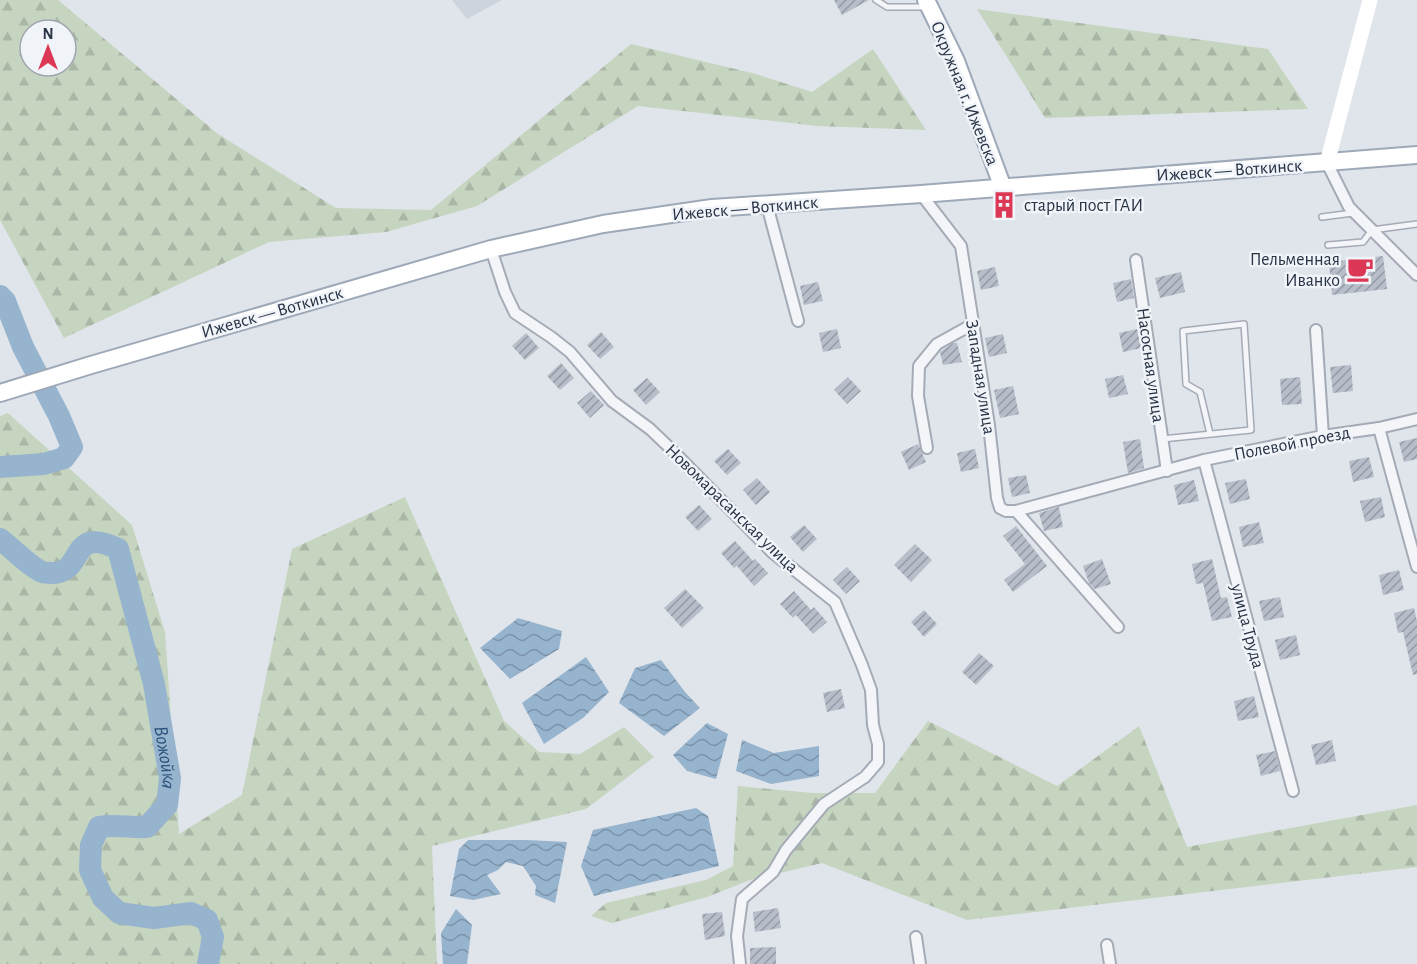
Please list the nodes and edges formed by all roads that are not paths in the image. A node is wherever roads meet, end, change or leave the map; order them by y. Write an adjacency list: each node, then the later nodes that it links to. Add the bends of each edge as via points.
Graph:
1 (876, 0): 3 (lane, via 887,6)
2 (1370, 0): 5 (street)
3 (928, 4): 6 (main road, Окружная г. Ижевска, via 956,61)
4 (1417, 155): 5 (main road, Ижевск — Воткинск)
5 (1327, 163): 6 (main road, Ижевск — Воткинск); 9 (street)
6 (1003, 188): 7 (main road, Ижевск — Воткинск)
7 (921, 194): 8 (main road, Ижевск — Воткинск); 18 (street, Западная улица, via 961,246)
8 (767, 205): 14 (main road, Ижевск — Воткинск, via 712,208 603,224); 17 (street)
9 (1355, 213): 10 (lane); 12 (street)
10 (1322, 217)
11 (1417, 224): 12 (lane)
12 (1372, 230): 13 (lane, via 1363,242); 16 (street)
13 (1328, 245)
14 (491, 249): 20 (main road, Ижевск — Воткинск); 35 (street, Новомарасанская улица, via 515,313 570,352 612,401 671,448 773,553 835,602 871,690 878,762 865,777 824,804 786,850 774,872 742,898 737,936)
15 (1136, 260): 25 (street, Насосная улица)
16 (1417, 275)
17 (798, 321)
18 (973, 324): 26 (street, via 937,344 919,366 918,396); 29 (street, Западная улица, via 1000,508)
19 (1316, 330): 24 (street)
20 (0, 393)
21 (1417, 419): 22 (street, Полевой проезд)
22 (1379, 428): 24 (street, Полевой проезд); 30 (street)
23 (1210, 434): 23 (lane, via 1251,430 1244,324 1183,331 1186,384 1200,392); 25 (lane)
24 (1323, 436): 27 (street, Полевой проезд)
25 (1162, 439): 28 (street, Насосная улица)
26 (927, 448)
27 (1204, 460): 28 (street, Полевой проезд); 32 (street, улица Труда)
28 (1167, 471): 29 (street, Полевой проезд)
29 (1016, 511): 31 (street)
30 (1417, 567)
31 (1118, 627)
32 (1293, 791)
33 (916, 937): 36 (street)
34 (1107, 945): 37 (street)
35 (740, 964)
36 (920, 964)
37 (1110, 964)

